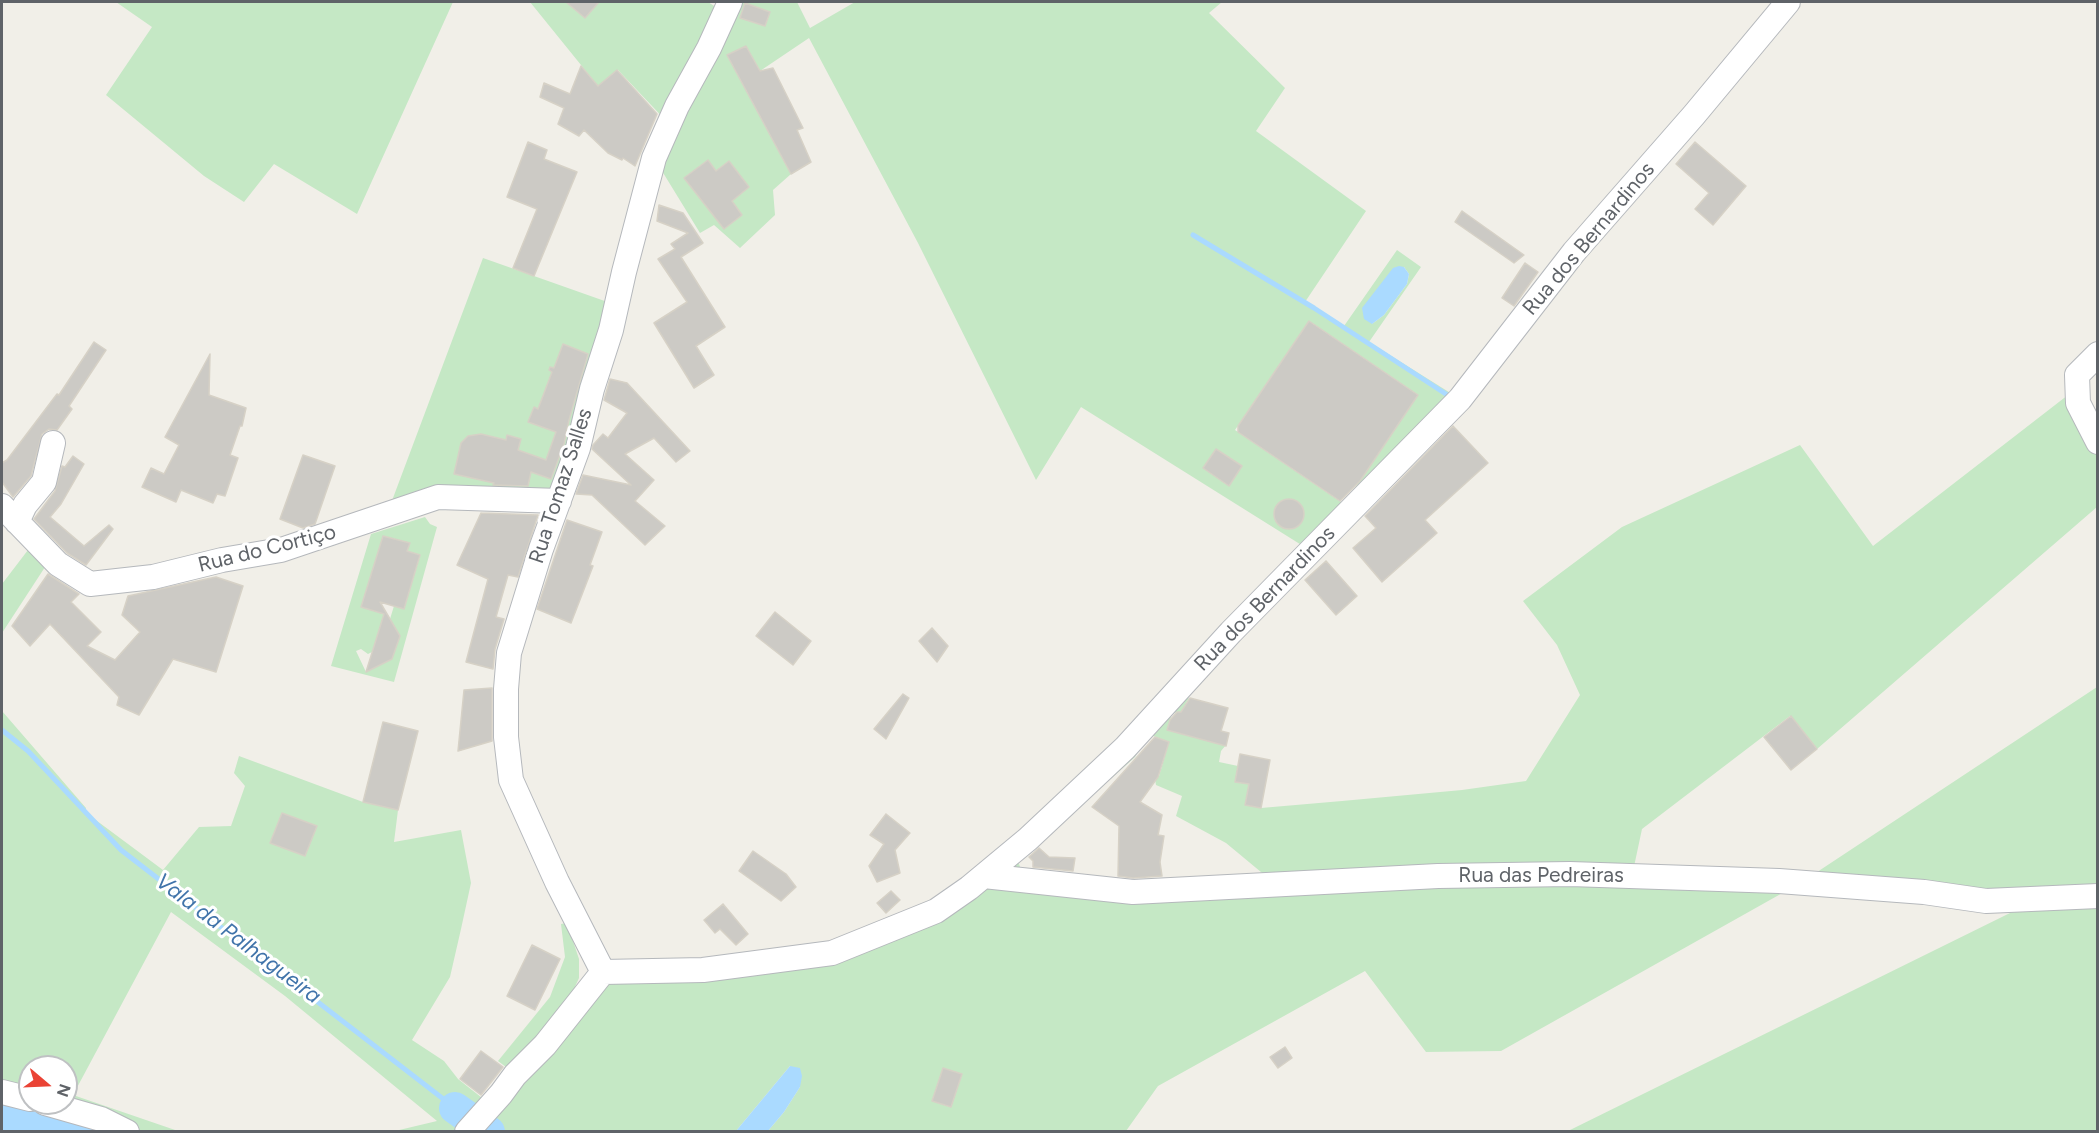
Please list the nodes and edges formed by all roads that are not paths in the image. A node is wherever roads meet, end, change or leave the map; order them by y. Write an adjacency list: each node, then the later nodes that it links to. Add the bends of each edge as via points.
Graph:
1 (730, 2): 6 (street, Rua Tomaz Salles, via 654,158 611,330)
2 (1788, 2): 8 (street, Rua dos Bernardinos, via 1574,252 1460,399 1231,632 1125,748)
3 (2097, 354): 4 (street, via 2077,375 2077,382 2078,403)
4 (2097, 442)
5 (53, 443): 7 (street, via 44,482 25,504)
6 (559, 501): 7 (street, Rua do Cortiço, via 438,497 281,550 153,577 90,584 58,564); 10 (street, Rua Tomaz Salles, via 509,653 506,737 511,780)
7 (9, 514)
8 (984, 876): 9 (street, Rua das Pedreiras, via 1133,892 1438,876 1570,874 1779,880 1986,901); 10 (street, Rua dos Bernardinos, via 936,911 832,953 703,970)
9 (2097, 896)
10 (603, 972): 15 (street, via 545,1045)
11 (2, 1092): 12 (street)
12 (18, 1096)
13 (78, 1112): 14 (street)
14 (127, 1131)
15 (467, 1131)

